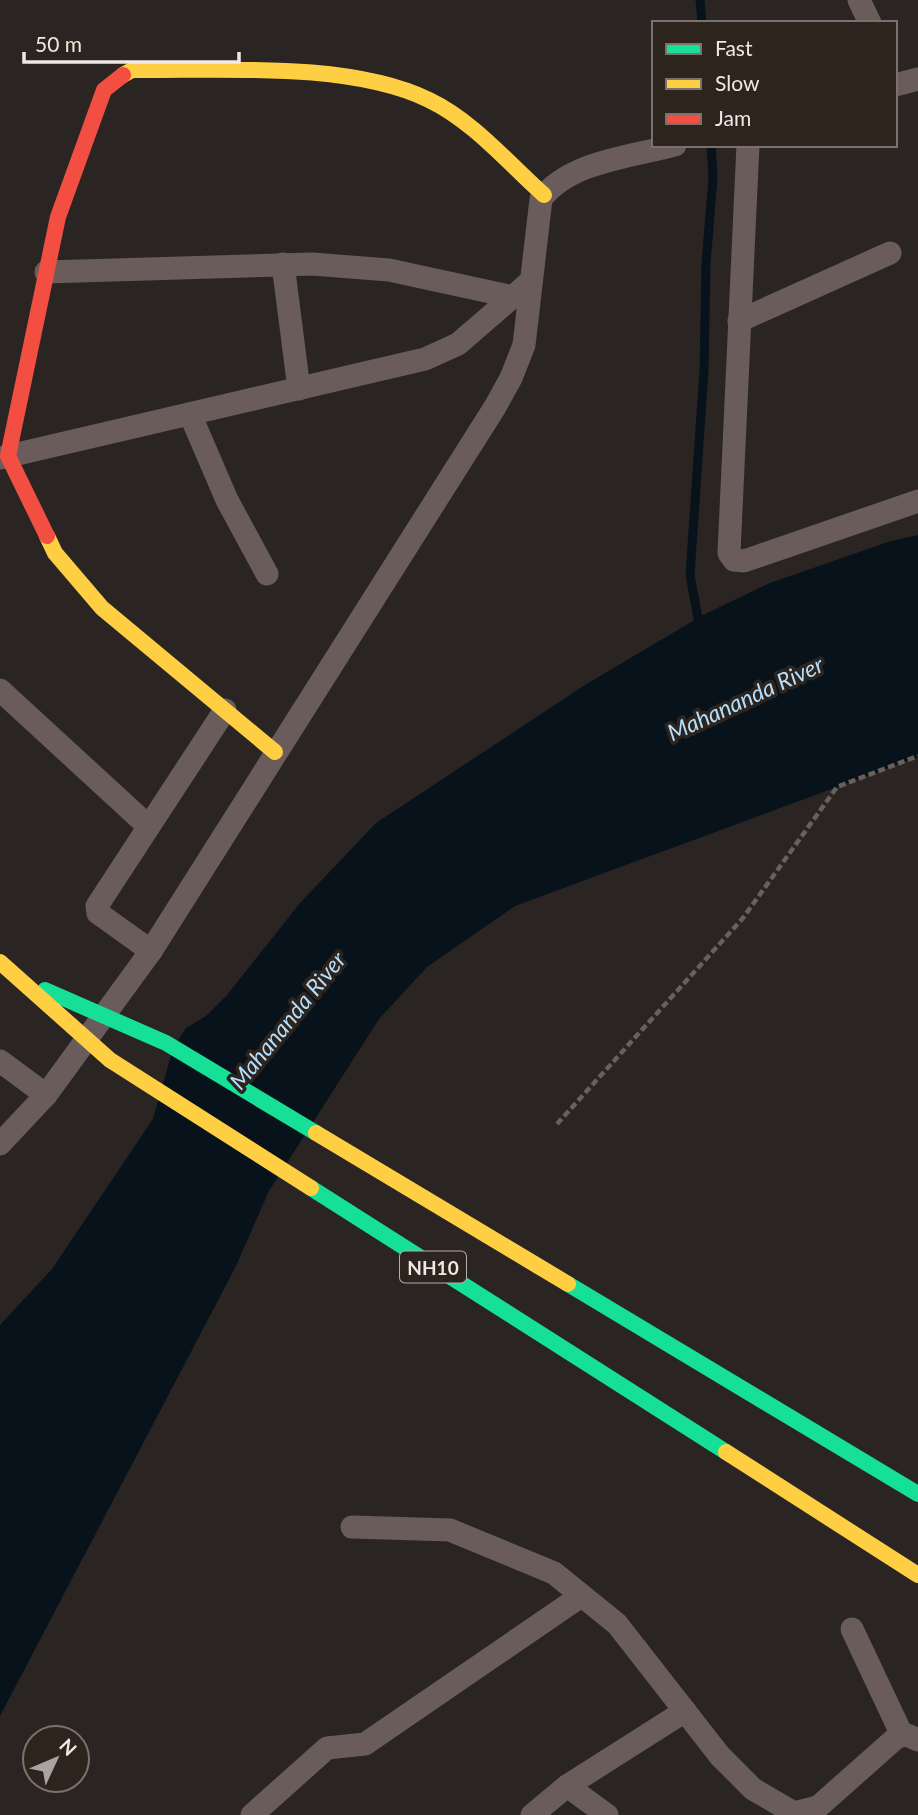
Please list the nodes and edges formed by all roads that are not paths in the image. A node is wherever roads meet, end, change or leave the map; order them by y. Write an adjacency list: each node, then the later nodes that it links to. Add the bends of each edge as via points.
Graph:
1 (859, 0): 2 (street)
2 (869, 21)
3 (668, 147): 5 (street, via 573,173)
4 (748, 147): 11 (street)
5 (544, 195): 8 (main road, via 450,113 403,89 300,75 132,70 104,90 58,218); 9 (street)
6 (890, 253): 11 (street)
7 (283, 264): 8 (street); 10 (street, via 389,271); 12 (street)
8 (46, 272): 14 (main road)
9 (531, 281): 10 (street); 19 (street, via 524,345 511,378)
10 (513, 297): 12 (street, via 442,353)
11 (739, 321): 15 (street, via 728,542 734,560 744,561)
12 (299, 388): 13 (street)
13 (190, 414): 14 (street); 16 (street, via 227,500)
14 (4, 457): 18 (main road, via 55,553 77,582)
15 (918, 501)
16 (267, 574)
17 (0, 690): 20 (street)
18 (225, 710): 19 (main road); 20 (street)
19 (275, 752): 21 (street)
20 (148, 826): 21 (street, via 96,909)
21 (151, 951): 25 (street)
22 (0, 962): 23 (main road, NH10)
23 (18, 978): 27 (main road, via 166,1043); 29 (main road, NH10, via 110,1060)
24 (0, 1061): 25 (street)
25 (47, 1095): 26 (street)
26 (0, 1144)
27 (918, 1494)
28 (352, 1527): 30 (street, via 450,1530 554,1573)
29 (918, 1575)
30 (581, 1596): 32 (street, via 617,1624); 36 (street, via 365,1744 327,1748)
31 (852, 1629): 33 (street)
32 (685, 1711): 34 (street); 35 (street, via 753,1789)
33 (910, 1738): 35 (street, via 818,1807)
34 (567, 1786): 37 (street); 38 (street)
35 (794, 1814)
36 (252, 1815)
37 (532, 1815)
38 (607, 1815)

